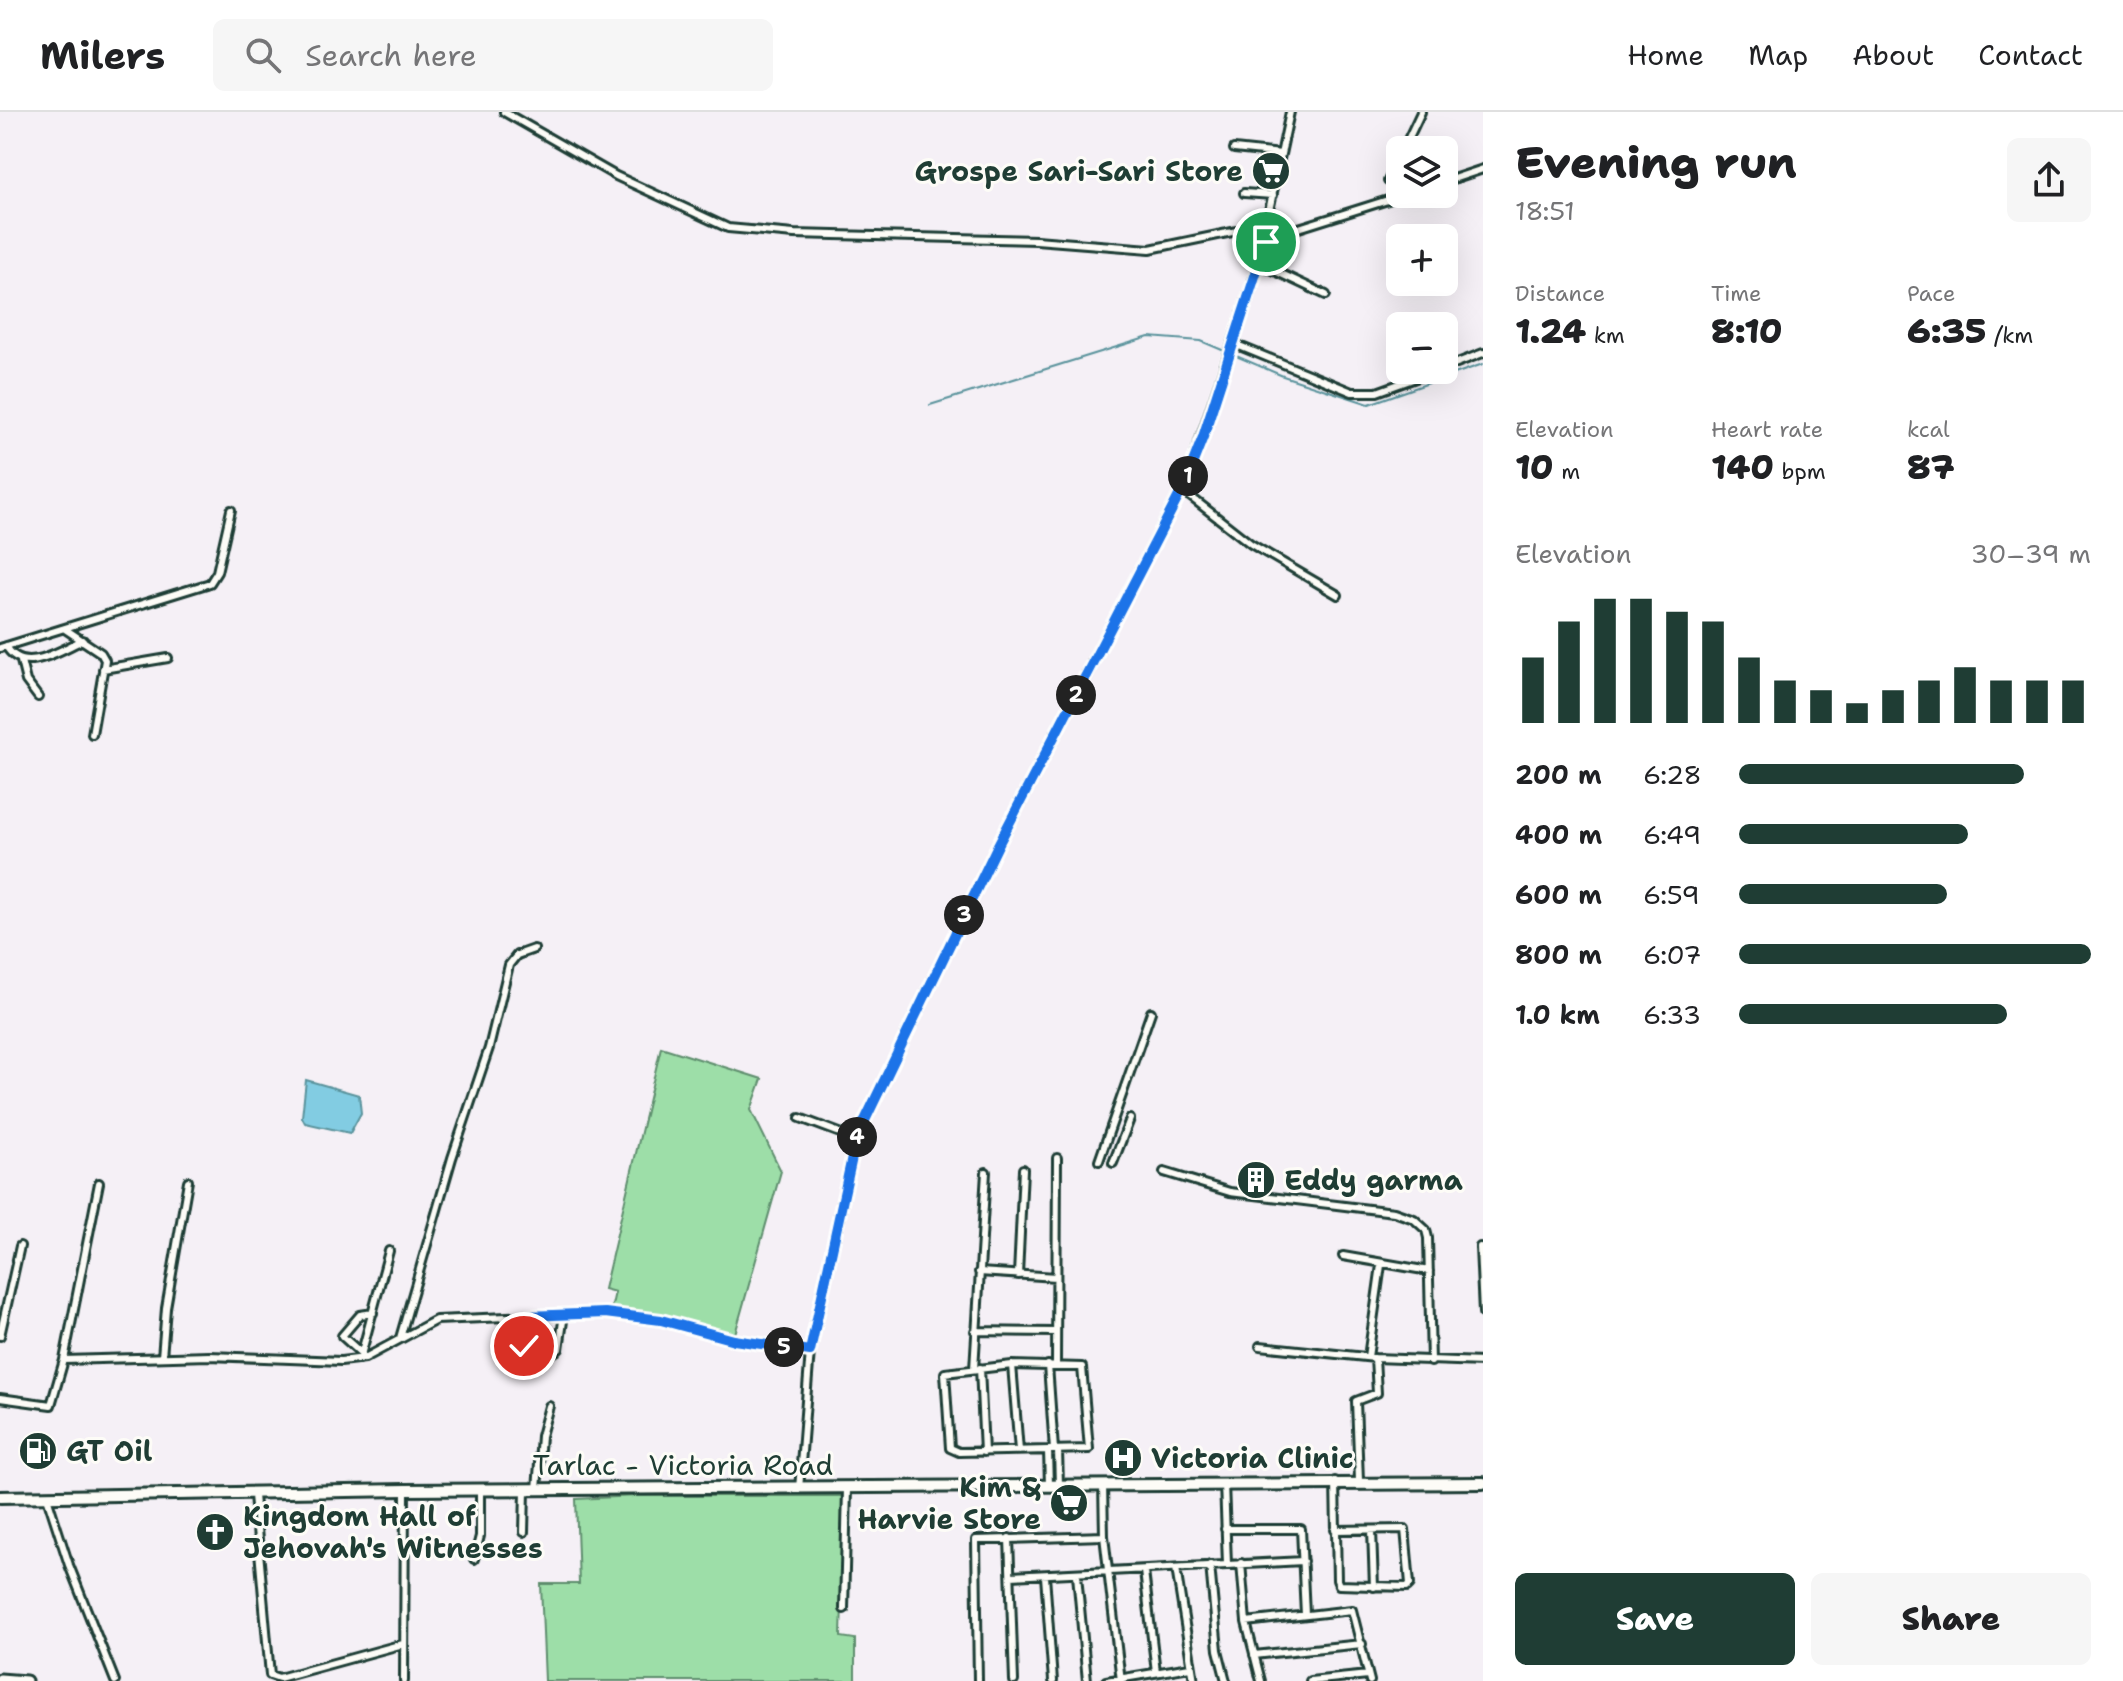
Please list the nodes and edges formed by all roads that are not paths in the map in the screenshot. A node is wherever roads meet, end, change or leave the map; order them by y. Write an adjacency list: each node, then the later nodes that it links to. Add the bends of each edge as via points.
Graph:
1 (504, 112): 12 (street, via 681,208 741,230 1150,249)
2 (1290, 112): 6 (street)
3 (1421, 112): 4 (street)
4 (1410, 136)
5 (1234, 149): 6 (street)
6 (1281, 154): 10 (street)
7 (1483, 169): 8 (street)
8 (1458, 177)
9 (1244, 193): 10 (street)
10 (1273, 195): 12 (street)
11 (1386, 201): 13 (street)
12 (1266, 225): 13 (street)
13 (1267, 238): 14 (street)
14 (1258, 263): 15 (street); 16 (street)
15 (1326, 295)
16 (1232, 343): 19 (street, via 1352,392 1377,392); 20 (street)
17 (1483, 353): 18 (street)
18 (1458, 363)
19 (1399, 384)
20 (1182, 490): 22 (street, via 1251,544); 35 (street, via 998,845)
21 (231, 510): 23 (street, via 210,583)
22 (1338, 595)
23 (65, 629): 24 (street); 25 (street)
24 (83, 640): 27 (street, via 43,659); 28 (street, via 101,653)
25 (3, 647): 27 (street)
26 (168, 658): 28 (street)
27 (21, 661): 29 (street, via 26,681)
28 (103, 669): 30 (street)
29 (38, 697)
30 (92, 734)
31 (534, 949): 60 (street, via 517,955 509,965 489,1048)
32 (1151, 1012): 37 (street)
33 (800, 1118): 35 (street)
34 (1130, 1119): 38 (street)
35 (856, 1139): 62 (street)
36 (1057, 1158): 52 (street)
37 (1099, 1161)
38 (1113, 1163)
39 (1023, 1169): 51 (street)
40 (986, 1172): 50 (street)
41 (1164, 1172): 49 (street, via 1230,1192 1385,1210 1414,1219 1428,1234)
42 (188, 1181): 64 (street)
43 (99, 1183): 66 (street)
44 (20, 1246): 59 (street)
45 (1480, 1247): 54 (street)
46 (389, 1251): 53 (street)
47 (1343, 1256): 48 (street)
48 (1381, 1265): 49 (street); 65 (street)
49 (1429, 1271): 67 (street)
50 (979, 1272): 51 (street); 57 (street)
51 (1018, 1275): 52 (street)
52 (1056, 1277): 58 (street)
53 (373, 1313): 63 (street); 63 (street, via 360,1315 342,1336)
54 (1483, 1313)
55 (564, 1314): 56 (street); 56 (street, via 559,1349 554,1352 524,1346); 62 (street, via 661,1320 734,1340)
56 (527, 1316): 60 (street, via 436,1320)
57 (975, 1331): 58 (street); 71 (street)
58 (1056, 1332): 70 (street)
59 (0, 1336)
60 (400, 1338): 63 (street)
61 (1260, 1346): 65 (street)
62 (810, 1351): 87 (street)
63 (361, 1356): 64 (street)
64 (162, 1357): 66 (street)
65 (1372, 1358): 67 (street); 78 (street, via 1377,1393 1356,1401)
66 (64, 1360): 72 (street, via 51,1405)
67 (1431, 1362): 68 (street)
68 (1483, 1362)
69 (1012, 1365): 70 (street); 71 (street); 75 (street)
70 (1052, 1365): 74 (street); 74 (street, via 1076,1365 1084,1371 1091,1445 1086,1451)
71 (977, 1369): 76 (street); 76 (street, via 945,1373 950,1448)
72 (0, 1398)
73 (549, 1406): 86 (street)
74 (1053, 1450): 75 (street); 82 (street)
75 (1019, 1451): 76 (street)
76 (984, 1452)
77 (1335, 1481): 78 (main road, Tarlac - Victoria Road); 79 (main road, Tarlac - Victoria Road); 92 (street)
78 (1359, 1481): 80 (main road, Tarlac - Victoria Road)
79 (1224, 1483): 81 (main road, Tarlac - Victoria Road); 91 (street)
80 (1483, 1483)
81 (1103, 1484): 82 (main road, Tarlac - Victoria Road); 95 (street)
82 (1054, 1485): 83 (main road, Tarlac - Victoria Road)
83 (847, 1489): 87 (main road, Tarlac - Victoria Road); 109 (street)
84 (405, 1490): 85 (main road, Tarlac - Victoria Road); 88 (main road, Tarlac - Victoria Road); 112 (street)
85 (480, 1490): 86 (main road, Tarlac - Victoria Road); 97 (street)
86 (531, 1490): 87 (main road, Tarlac - Victoria Road); 94 (street)
87 (799, 1490)
88 (254, 1495): 90 (main road, Tarlac - Victoria Road); 112 (street, via 270,1675 279,1678)
89 (0, 1497): 90 (main road, Tarlac - Victoria Road)
90 (47, 1497): 121 (street)
91 (1225, 1529): 98 (street, via 1301,1529); 100 (street)
92 (1335, 1530): 93 (street); 108 (street, via 1339,1585)
93 (1372, 1530): 108 (street); 108 (street, via 1405,1529 1412,1580 1407,1587)
94 (524, 1532)
95 (1104, 1536): 96 (street); 104 (street)
96 (1009, 1538): 106 (street); 123 (street, via 976,1540)
97 (474, 1559)
98 (1303, 1561): 99 (street); 110 (street)
99 (1241, 1563): 100 (street); 111 (street)
100 (1227, 1564): 101 (street)
101 (1210, 1565): 102 (street); 129 (street)
102 (1176, 1568): 103 (street); 115 (street)
103 (1144, 1571): 104 (street); 116 (street)
104 (1110, 1573): 105 (street); 119 (street)
105 (1077, 1575): 107 (street); 126 (street)
106 (1011, 1576): 107 (street); 124 (street)
107 (1045, 1576): 125 (street)
108 (1374, 1587)
109 (844, 1609)
110 (1305, 1615): 111 (street); 113 (street, via 1352,1610)
111 (1246, 1622): 114 (street)
112 (403, 1644): 122 (street)
113 (1362, 1644): 114 (street); 117 (street)
114 (1254, 1655): 130 (street)
115 (1190, 1667): 116 (street); 128 (street)
116 (1156, 1672): 119 (street)
117 (1369, 1678): 131 (street)
118 (0, 1679): 120 (main road)
119 (1121, 1680): 127 (street)
120 (26, 1681)
121 (115, 1681)
122 (404, 1681)
123 (978, 1681)
124 (1014, 1681)
125 (1053, 1681)
126 (1087, 1681)
127 (1106, 1681)
128 (1194, 1681)
129 (1226, 1681)
130 (1261, 1681)
131 (1310, 1681)

